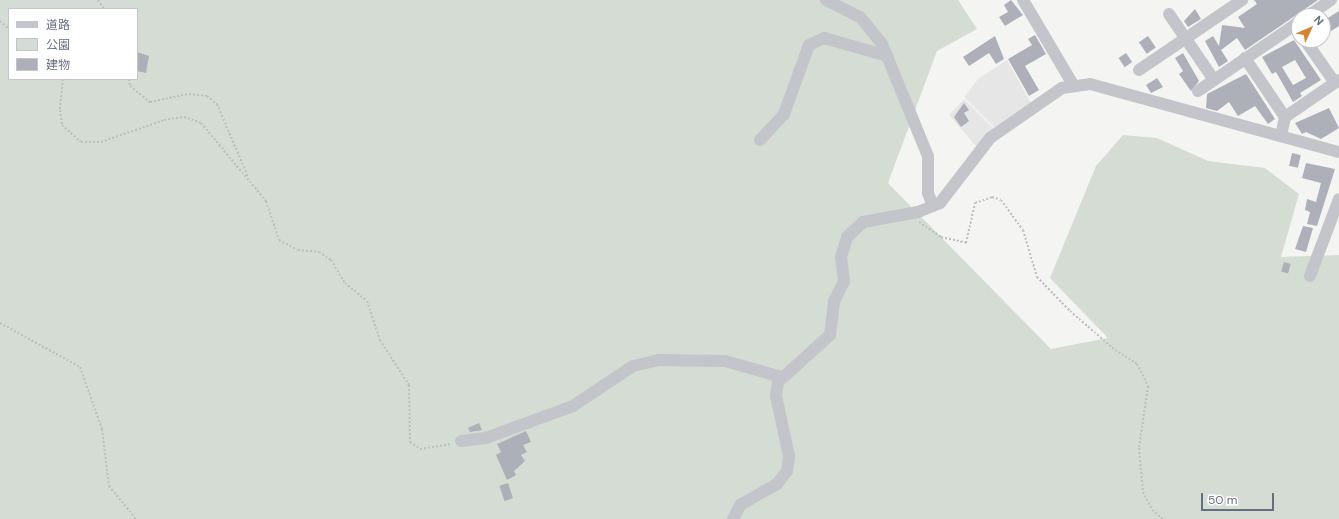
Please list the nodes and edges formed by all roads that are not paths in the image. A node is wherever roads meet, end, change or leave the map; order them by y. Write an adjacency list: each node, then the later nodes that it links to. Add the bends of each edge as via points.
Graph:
1 (826, 0): 10 (street, via 870,26)
2 (1023, 0): 15 (street)
3 (1242, 0): 8 (street)
4 (1331, 0): 5 (street)
5 (1320, 8)
6 (1169, 14): 8 (street)
7 (1291, 30): 11 (street)
8 (1186, 38): 12 (street); 13 (street)
9 (1310, 48): 14 (street)
10 (887, 56): 19 (street, via 824,38 809,45 784,114); 22 (street, via 928,156 928,193)
11 (1245, 58): 13 (street); 17 (street)
12 (1139, 70)
13 (1214, 80): 16 (street)
14 (1337, 82): 17 (street)
15 (1072, 84): 18 (street, via 1090,84); 22 (street, via 1023,112 990,138 965,166 947,196)
16 (1198, 91)
17 (1284, 117): 18 (street)
18 (1280, 135): 20 (street)
19 (760, 140)
20 (1339, 152)
21 (1339, 199): 23 (street)
22 (933, 206): 24 (street, via 910,214 863,222 847,237 841,257 844,281 834,301 830,335 806,360)
23 (1310, 276)
24 (781, 377): 25 (street, via 725,361 659,360 633,366 573,406 486,438); 26 (street, via 776,396 790,464 782,480 740,505)
25 (461, 441)
26 (732, 519)

